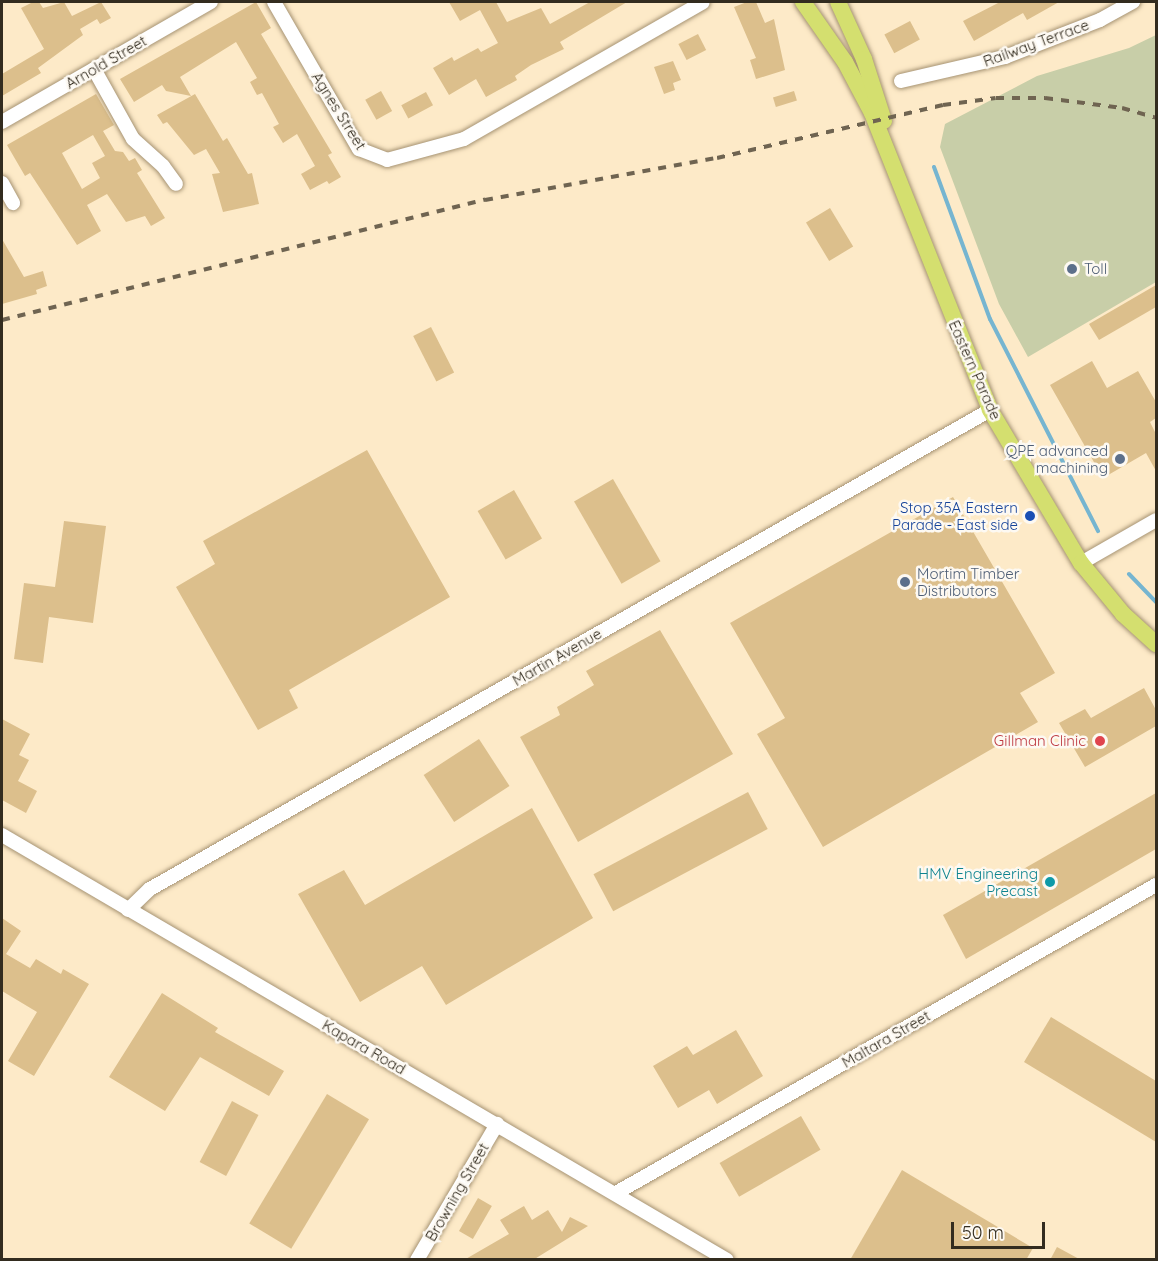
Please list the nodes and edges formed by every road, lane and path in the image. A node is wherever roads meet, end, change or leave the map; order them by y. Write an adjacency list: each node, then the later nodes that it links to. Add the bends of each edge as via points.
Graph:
1 (212, 2): 8 (street, Arnold Street)
2 (274, 2): 3 (street, Agnes Street, via 365,154 387,160 454,144)
3 (703, 2)
4 (803, 2): 7 (main road, Eastern Parade)
5 (836, 2): 7 (main road, via 837,26); 11 (main road, Eastern Parade, via 875,91)
6 (1133, 2): 9 (street, Railway Terrace, via 1100,20 1005,57)
7 (828, 35): 11 (main road, Eastern Parade, via 853,76)
8 (94, 69): 10 (street, Arnold Street); 13 (street, via 133,139 164,165)
9 (901, 81)
10 (2, 122)
11 (893, 161): 15 (main road, Eastern Parade)
12 (2, 183): 14 (street)
13 (176, 184)
14 (13, 203)
15 (990, 410): 17 (main road, Eastern Parade); 21 (street, Martin Avenue, via 150,889)
16 (1156, 520): 17 (street)
17 (1081, 563): 18 (main road, Eastern Parade, via 1123,614)
18 (1156, 644)
19 (2, 835): 21 (street, Kapara Road)
20 (1156, 885): 23 (street, Maltara Street)
21 (128, 910): 22 (street, Kapara Road)
22 (497, 1124): 23 (street, Kapara Road); 24 (street, Browning Street)
23 (616, 1193): 25 (street, Kapara Road)
24 (417, 1260)
25 (727, 1260)

